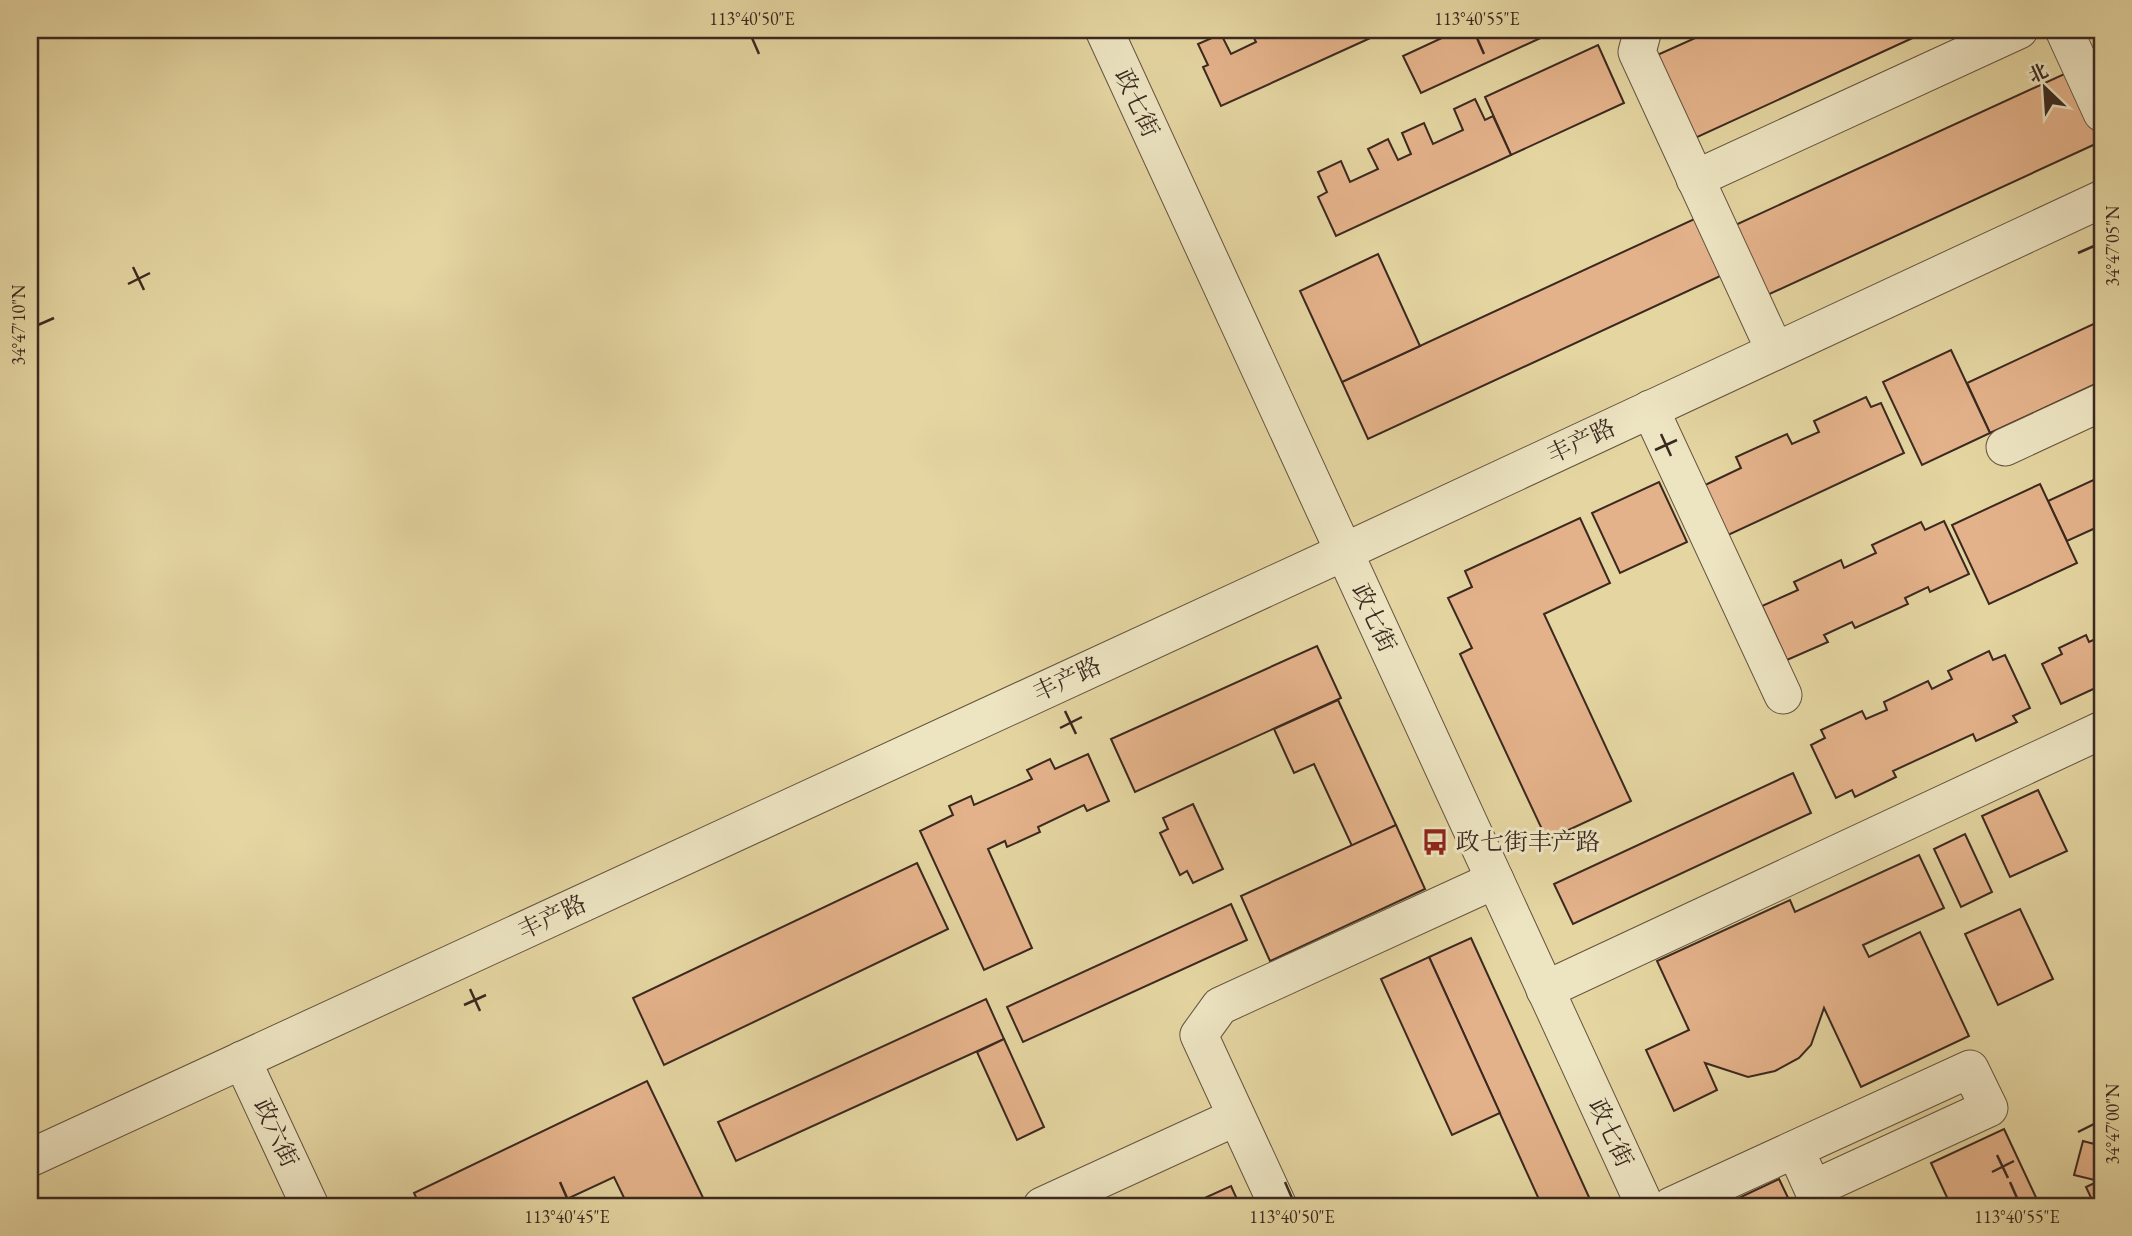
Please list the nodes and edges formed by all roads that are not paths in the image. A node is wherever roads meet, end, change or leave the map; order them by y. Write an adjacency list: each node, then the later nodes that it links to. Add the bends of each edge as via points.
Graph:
1 (1104, 30): 12 (street, 政七街)
2 (1643, 30): 6 (street, via 1637,52)
3 (2019, 30): 6 (street)
4 (2064, 30): 5 (street)
5 (2102, 113)
6 (1695, 179): 8 (street)
7 (2102, 199): 8 (street, 丰产路)
8 (1775, 351): 10 (street, 丰产路)
9 (2102, 402): 11 (street)
10 (1650, 409): 12 (street, 丰产路); 13 (street)
11 (2005, 447)
12 (1344, 552): 15 (street, 政七街); 17 (street, 丰产路)
13 (1783, 695)
14 (2102, 730): 16 (street)
15 (1494, 880): 16 (street, 政七街); 18 (street, via 1220,1006 1199,1035)
16 (1545, 990): 24 (street, 政七街)
17 (242, 1060): 20 (street, 丰产路); 21 (street, 政六街)
18 (1236, 1117): 22 (street); 23 (street)
19 (1795, 1149): 19 (street, via 1970,1069 1989,1108 1813,1189); 25 (street)
20 (30, 1158)
21 (310, 1206)
22 (1042, 1206)
23 (1278, 1206)
24 (1645, 1206)
25 (1671, 1206)

